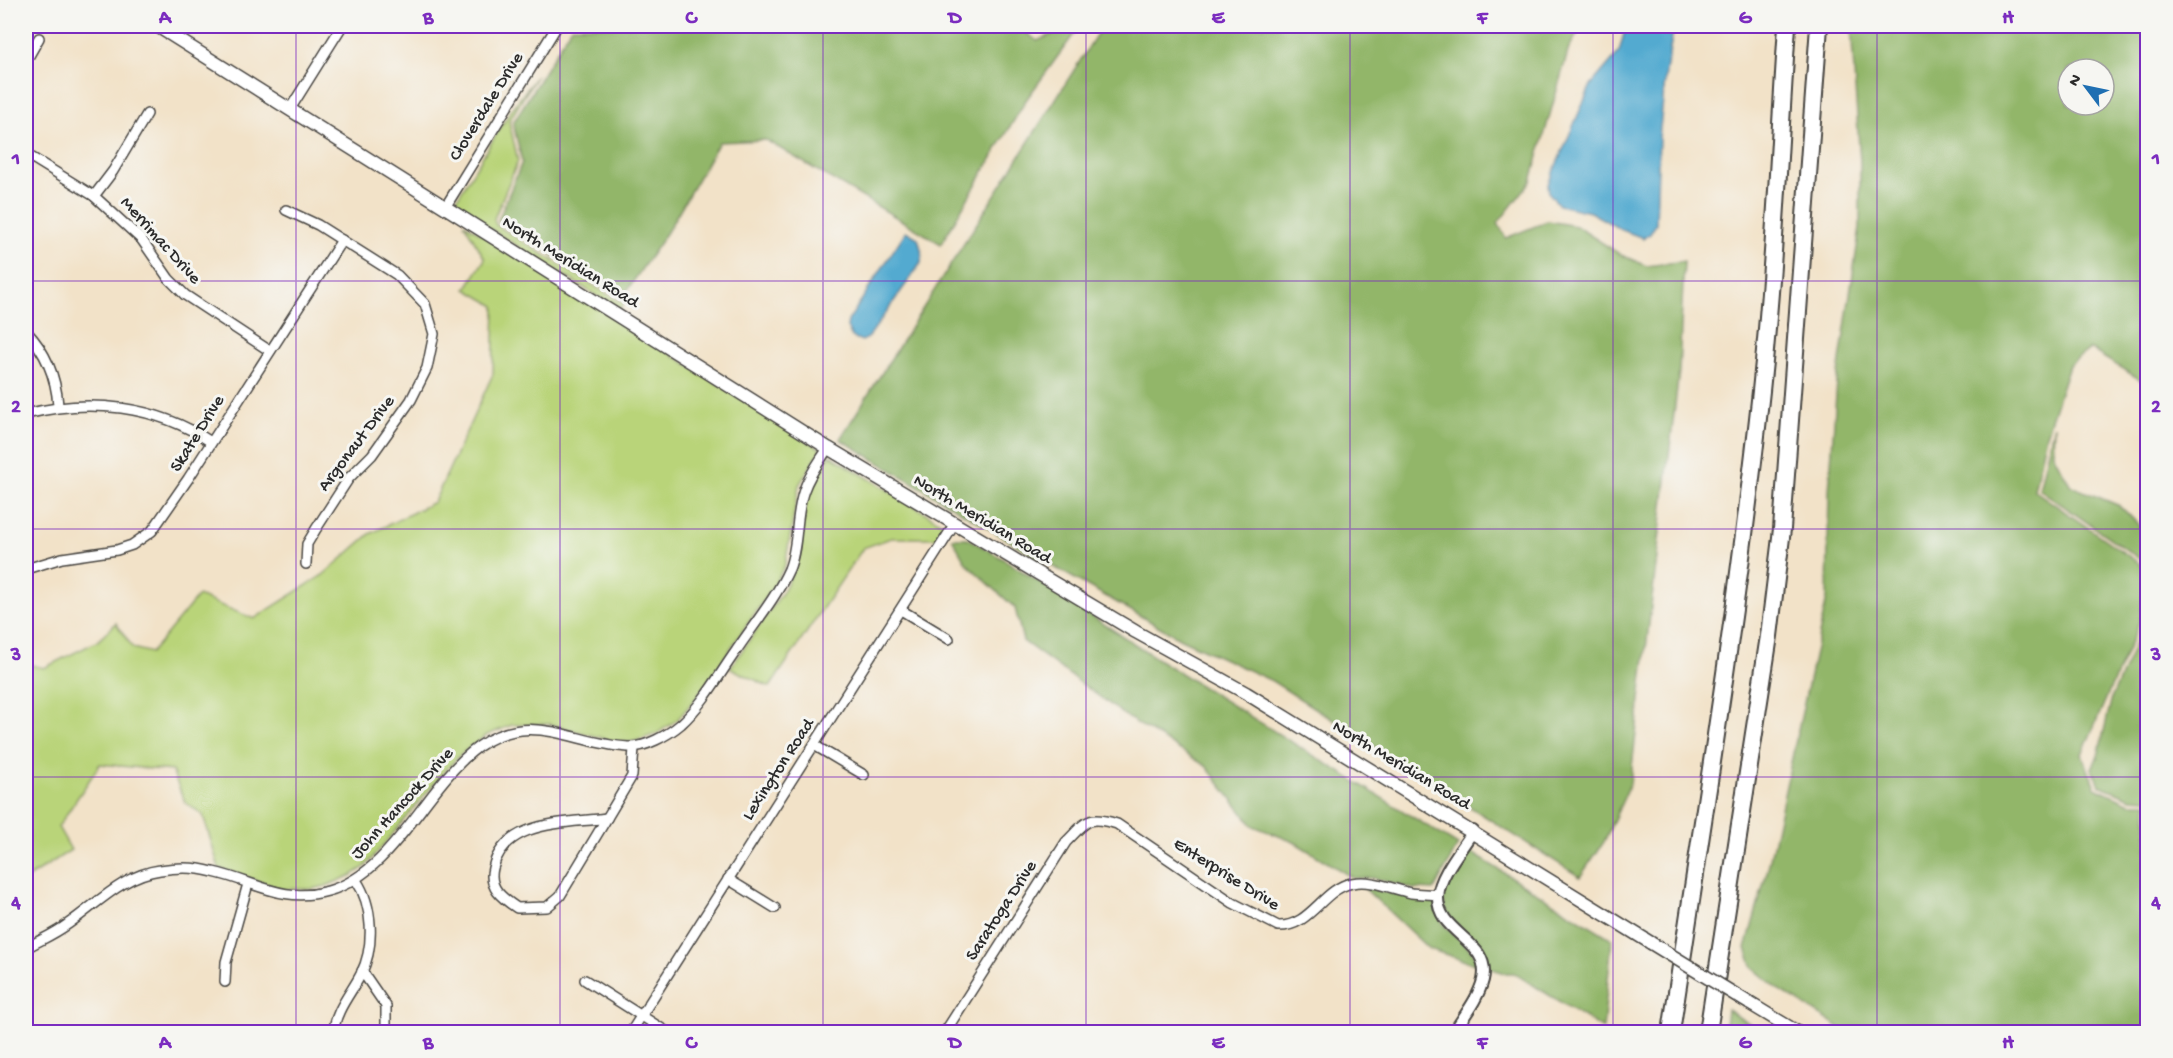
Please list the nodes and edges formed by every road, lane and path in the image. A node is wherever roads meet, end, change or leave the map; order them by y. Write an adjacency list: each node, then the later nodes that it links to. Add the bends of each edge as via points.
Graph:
1 (157, 26): 8 (main road, North Meridian Road)
2 (342, 26): 8 (street)
3 (557, 26): 12 (street, Cloverdale Drive)
4 (1787, 26): 48 (highway, via 1761,388 1749,498)
5 (1819, 26): 49 (highway, via 1782,529)
6 (39, 38): 7 (street)
7 (26, 61)
8 (290, 109): 12 (main road, North Meridian Road)
9 (147, 114): 11 (street)
10 (26, 154): 11 (street, Merrimac Drive)
11 (94, 196): 16 (street, Merrimac Drive, via 142,240 185,295)
12 (446, 206): 20 (main road, North Meridian Road)
13 (286, 210): 14 (street, Argonaut Drive)
14 (342, 240): 16 (street, Skate Drive); 22 (street, Argonaut Drive, via 397,275 425,304 434,334 427,368 411,400 372,455 349,478 316,528 307,544)
15 (26, 331): 17 (street, via 51,370)
16 (270, 351): 19 (street, Skate Drive)
17 (58, 405): 18 (street); 19 (street, via 139,411 184,426)
18 (26, 414)
19 (211, 442): 23 (street, Skate Drive, via 159,522 140,541 110,552 62,558)
20 (828, 448): 21 (main road, North Meridian Road); 27 (street, via 803,491 790,567 778,590 681,724)
21 (954, 525): 24 (street, Lexington Road); 31 (main road, North Meridian Road, via 1246,693)
22 (306, 564)
23 (26, 569)
24 (901, 610): 25 (street); 26 (street, Lexington Road)
25 (950, 639)
26 (814, 745): 28 (street); 32 (street, Lexington Road)
27 (634, 748): 29 (street, via 632,777); 33 (street, John Hancock Drive, via 550,729 515,730 490,739 465,758 369,870)
28 (864, 776)
29 (607, 818): 29 (street, via 560,897 547,907 517,908 496,891 492,884 496,860 504,844 518,832)
30 (1098, 818): 35 (street, Enterprise Drive, via 1117,824 1233,903 1278,926 1302,920 1327,897 1351,883); 46 (street, Saratoga Drive, via 1084,823 1066,842)
31 (1473, 831): 35 (street); 50 (main road, North Meridian Road, bridge)
32 (728, 879): 36 (street); 41 (street, Lexington Road)
33 (356, 880): 34 (street, John Hancock Drive, via 328,891 296,895); 38 (street, via 365,896 370,930)
34 (248, 884): 37 (street, John Hancock Drive, via 196,869 149,872 111,890 67,926); 40 (street, via 226,962)
35 (1438, 895): 47 (street, via 1447,921 1477,950 1484,969 1479,991)
36 (775, 908)
37 (26, 948)
38 (362, 971): 42 (street, via 335,1022); 43 (street, via 386,1006)
39 (585, 980): 41 (street)
40 (225, 982)
41 (642, 1016): 44 (street, Lexington Road); 45 (street)
42 (334, 1032)
43 (386, 1032)
44 (631, 1032)
45 (667, 1032)
46 (945, 1032)
47 (1454, 1032)
48 (1671, 1032)
49 (1708, 1032)
50 (1797, 1032)

